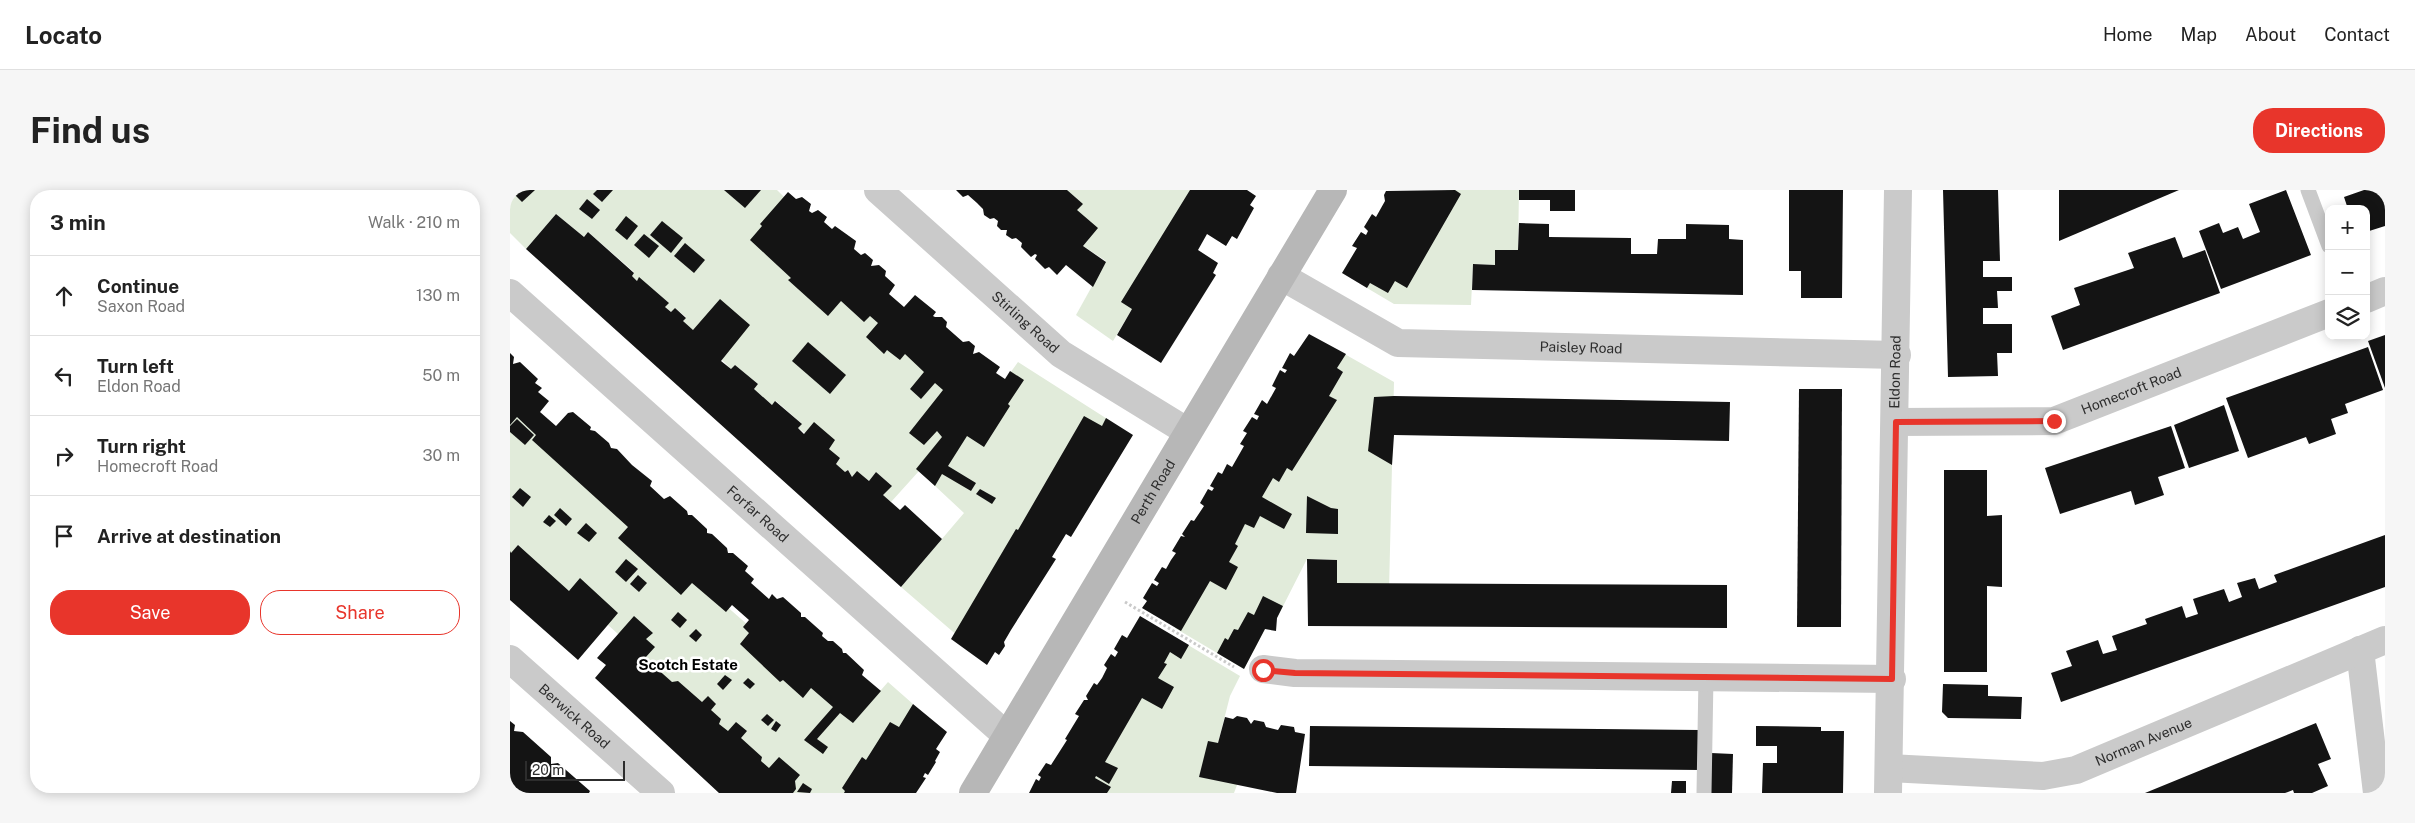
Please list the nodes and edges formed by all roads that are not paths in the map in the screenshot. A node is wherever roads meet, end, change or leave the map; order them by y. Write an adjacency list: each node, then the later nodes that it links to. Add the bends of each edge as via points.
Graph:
1 (878, 190): 13 (street, Stirling Road, via 1061,354)
2 (1333, 190): 6 (street, Perth Road)
3 (1898, 190): 11 (street, Eldon Road)
4 (2308, 190): 5 (lane)
5 (2325, 235)
6 (1281, 276): 11 (street, Paisley Road, via 1398,343); 13 (street, Perth Road)
7 (2385, 291): 9 (street)
8 (510, 293): 19 (street, Forfar Road)
9 (2370, 297)
10 (2325, 315): 12 (street, Homecroft Road, via 2054,421)
11 (1896, 355): 12 (street, Eldon Road)
12 (1896, 422): 18 (street, Eldon Road)
13 (1188, 432): 19 (street, Perth Road)
14 (2373, 645): 20 (street, Norman Avenue, via 2076,770 2044,776); 24 (street)
15 (510, 659): 21 (street, Berwick Road)
16 (1251, 670): 17 (street)
17 (1706, 677): 18 (street); 23 (lane)
18 (1892, 679): 20 (street, Eldon Road)
19 (1007, 736): 22 (street, Perth Road)
20 (1889, 781)
21 (661, 793)
22 (973, 793)
23 (1704, 793)
24 (2377, 793)

